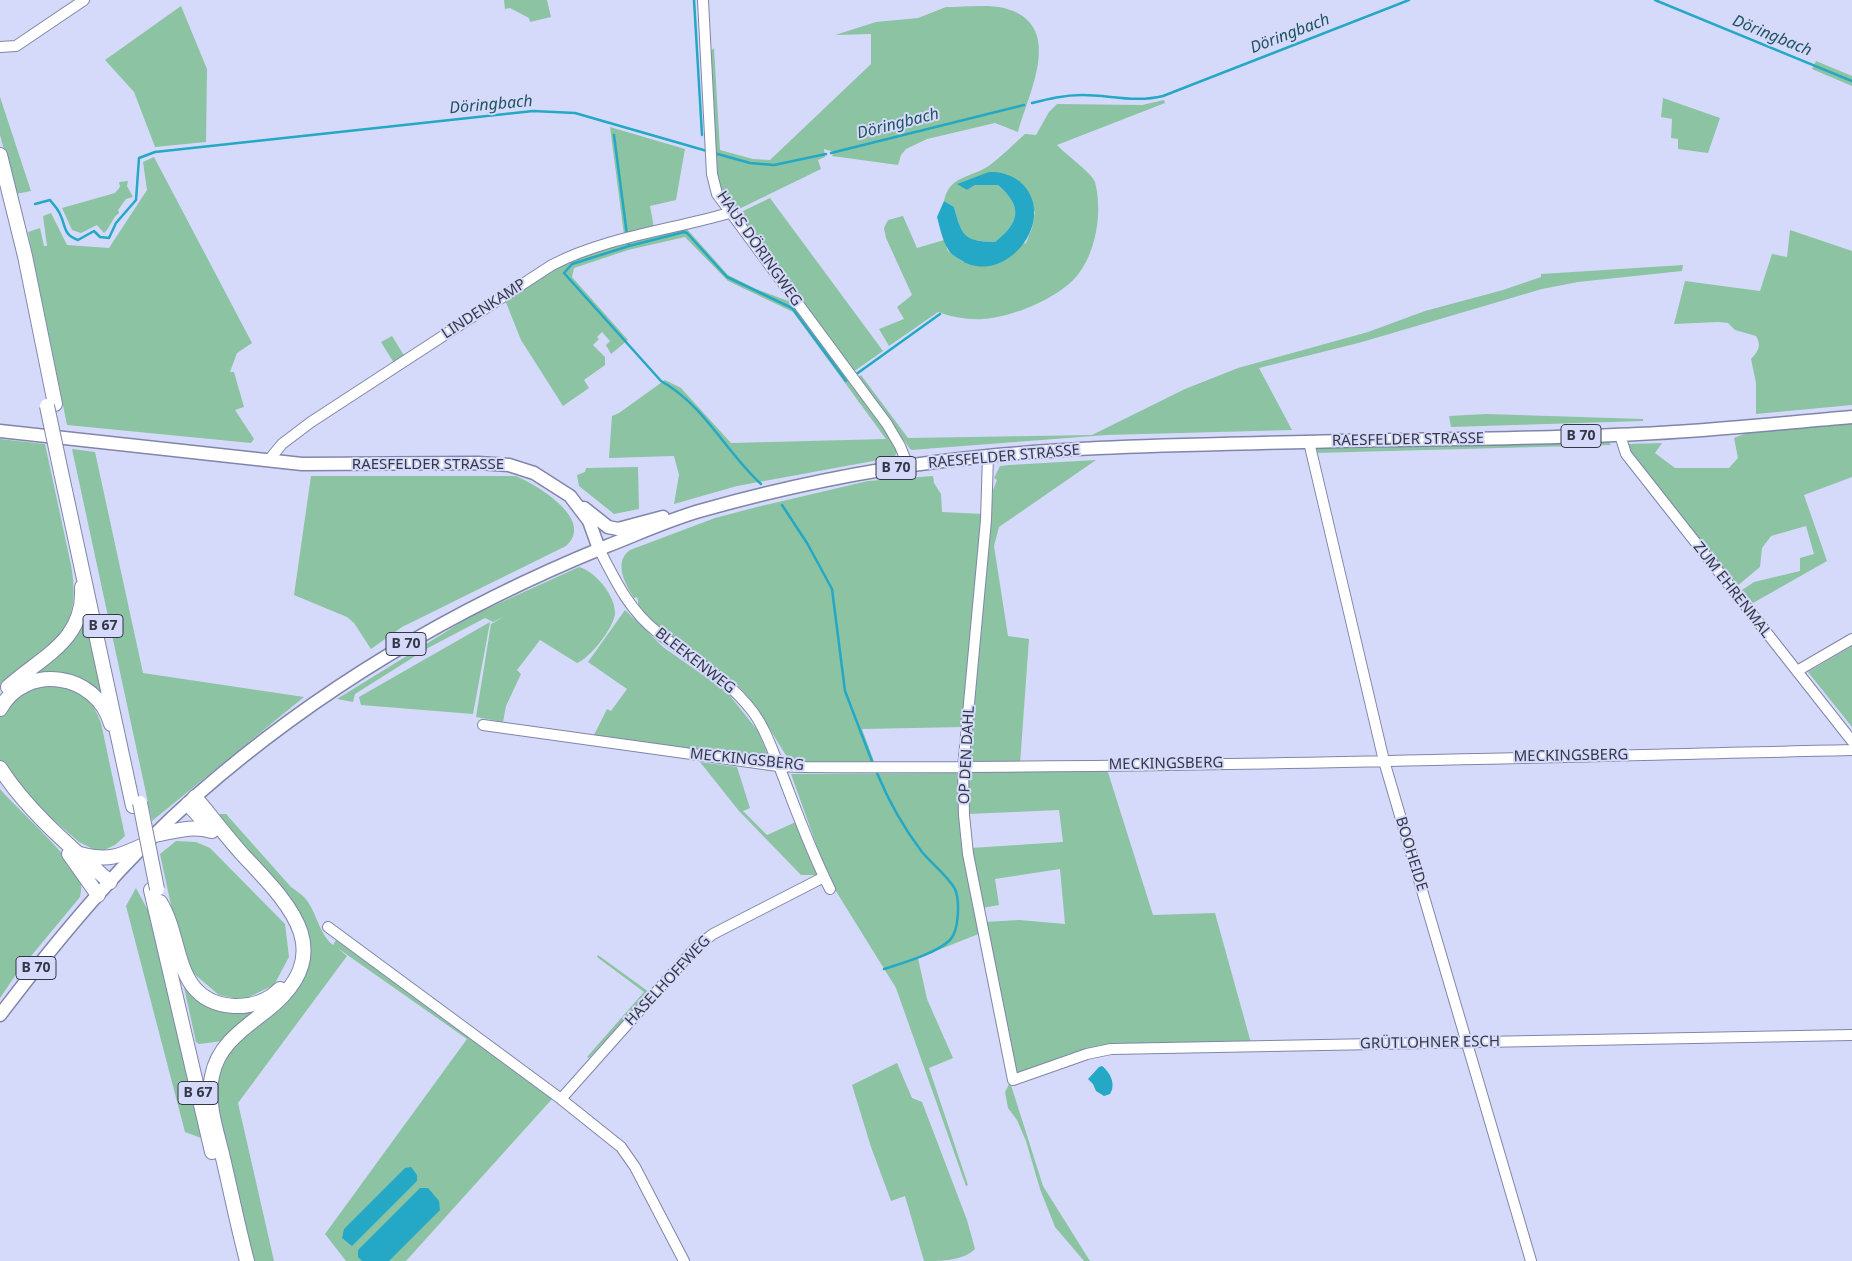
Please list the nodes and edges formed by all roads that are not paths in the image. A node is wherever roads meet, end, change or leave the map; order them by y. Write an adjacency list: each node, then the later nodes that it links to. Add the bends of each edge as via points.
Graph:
1 (84, 0): 3 (street, via 16,46)
2 (703, 0): 6 (street, HAUS DÖRINGWEG, via 712,174 717,194)
3 (0, 47)
4 (0, 155): 7 (highway, B 67, via 23,247)
5 (0, 189): 7 (highway, B 67)
6 (729, 213): 13 (street, LINDENKAMP, via 622,240 552,265 311,422 282,444); 14 (street, HAUS DÖRINGWEG, via 886,424)
7 (51, 405): 15 (highway, B 67)
8 (1852, 417): 10 (main road, RAESFELDER STRASSE / B 70)
9 (0, 431): 13 (main road, RAESFELDER STRASSE)
10 (1620, 435): 11 (main road, RAESFELDER STRASSE / B 70); 21 (street, ZUM EHRENMAL, via 1626,454)
11 (1309, 442): 12 (main road, RAESFELDER STRASSE / B 70); 27 (street, BOOHEIDE)
12 (988, 456): 14 (main road, RAESFELDER STRASSE / B 70); 30 (street, OP DEN DAHL, via 987,512)
13 (268, 461): 16 (main road, RAESFELDER STRASSE, via 340,465 501,464 534,473)
14 (908, 466): 17 (main road, RAESFELDER STRASSE / B 70, via 841,477)
15 (65, 472): 18 (highway, B 67); 34 (highway, B 67)
16 (575, 500): 17 (main road, via 608,527 618,529); 19 (main road, RAESFELDER STRASSE, via 589,521)
17 (698, 511): 19 (main road, RAESFELDER STRASSE / B 70)
18 (75, 542): 22 (highway, via 82,594 78,620 58,648 15,680); 31 (highway, B 67)
19 (599, 549): 28 (street, BLEEKENWEG, via 616,584 639,615 656,632 718,676 746,703 763,728); 33 (main road, B 70, via 494,597 394,651 315,703)
20 (1852, 638): 21 (street)
21 (1797, 671): 25 (street, ZUM EHRENMAL)
22 (0, 696)
23 (0, 709): 31 (highway, via 12,692 41,679 56,678 86,687 96,696 109,718)
24 (483, 725): 28 (street, MECKINGSBERG)
25 (1852, 741)
26 (1852, 750): 27 (street, MECKINGSBERG)
27 (1384, 761): 30 (street, MECKINGSBERG); 46 (street, BOOHEIDE)
28 (778, 766): 30 (street, MECKINGSBERG); 38 (street, BLEEKENWEG)
29 (0, 768): 37 (highway, via 32,808)
30 (963, 768): 47 (street, OP DEN DAHL, via 966,836)
31 (127, 774): 34 (highway, B 67)
32 (0, 778): 42 (highway, via 73,858)
33 (191, 800): 35 (highway); 36 (main road, B 70); 49 (highway, via 285,901 298,922 303,944 300,970 291,987 231,1040 216,1062 212,1076 211,1102)
34 (136, 805): 41 (highway, B 67)
35 (214, 832): 36 (highway, via 188,827); 41 (highway, via 276,898 292,922 297,956 294,968 276,994 244,1006 220,1004 199,992 183,970 168,915)
36 (150, 840): 37 (highway, via 113,858); 39 (main road, B 70)
37 (80, 853): 39 (highway)
38 (824, 877): 40 (street, BLEEKENWEG); 48 (street, HASELHOFFWEG, via 713,934 697,946)
39 (110, 882): 42 (main road, B 70)
40 (830, 888)
41 (156, 894): 49 (highway, B 67); 50 (highway, B 67)
42 (98, 895): 44 (main road, B 70)
43 (328, 927): 48 (street)
44 (0, 1015)
45 (1852, 1035): 46 (street, GRÜTLOHNER ESCH)
46 (1467, 1042): 47 (street, GRÜTLOHNER ESCH, via 1111,1050 1086,1054); 53 (street, BOOHEIDE)
47 (1013, 1080)
48 (561, 1098): 52 (street, via 621,1147)
49 (241, 1239): 51 (highway, B 67)
50 (239, 1261)
51 (247, 1261)
52 (684, 1261)
53 (1531, 1261)

